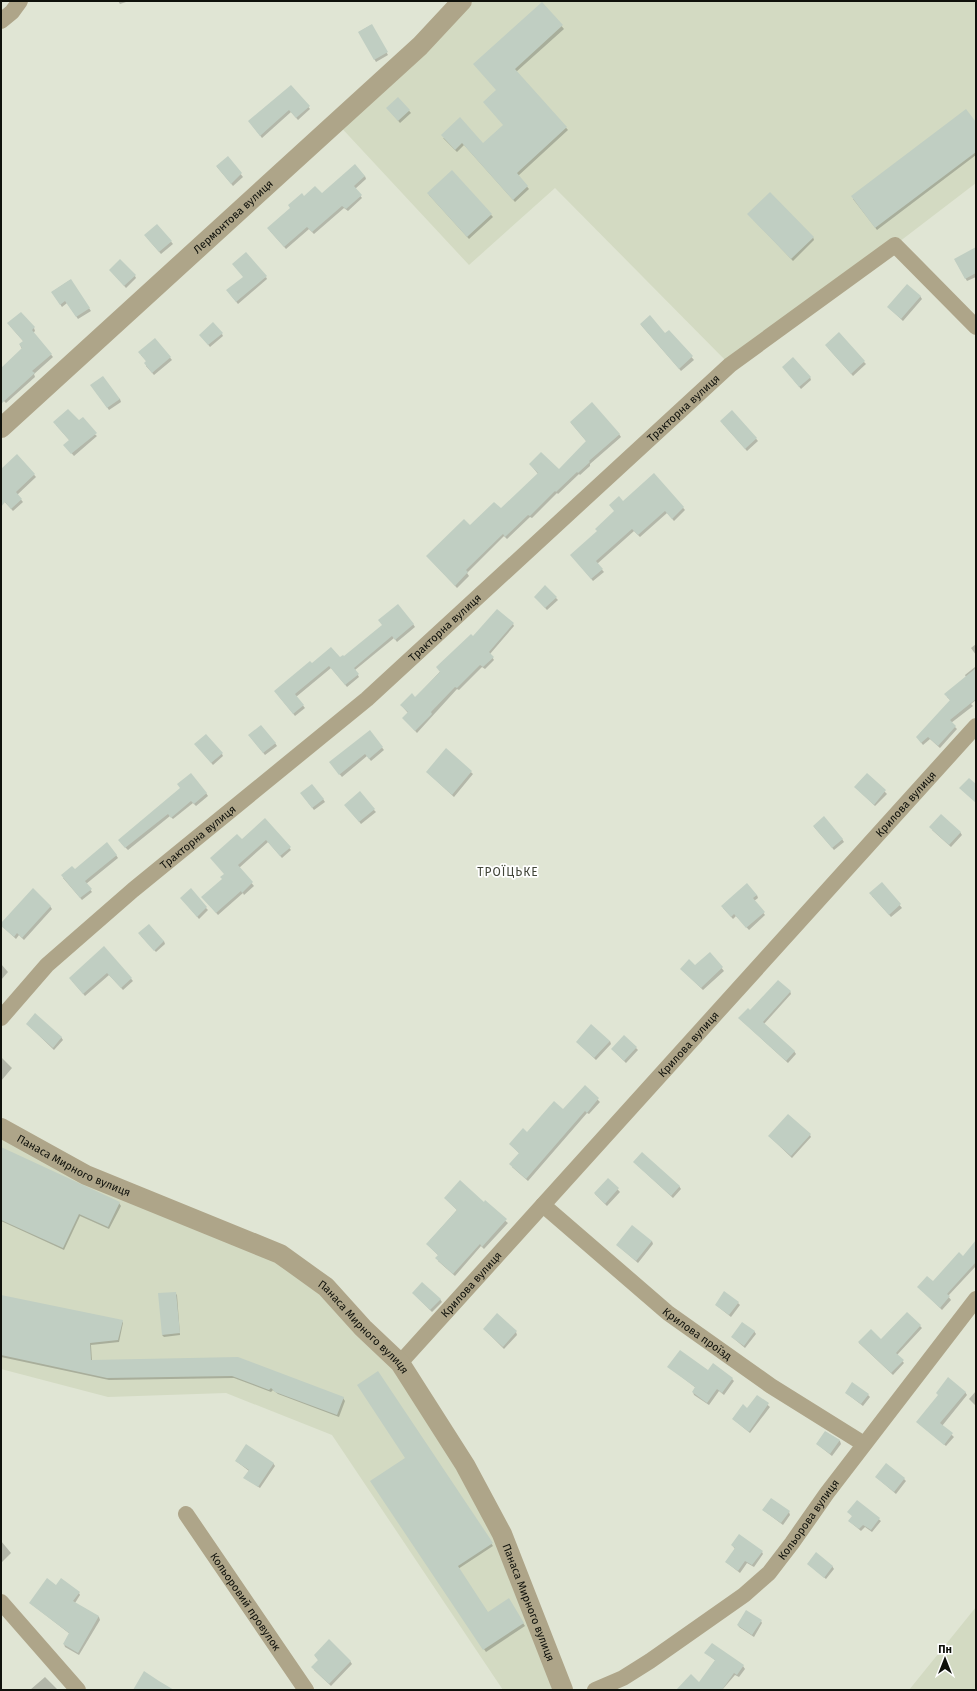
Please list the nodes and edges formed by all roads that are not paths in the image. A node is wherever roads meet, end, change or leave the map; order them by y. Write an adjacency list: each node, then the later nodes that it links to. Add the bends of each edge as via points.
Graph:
1 (20, 1): 3 (street)
2 (462, 1): 5 (street, Лермонтова вулиця, via 420,46)
3 (1, 21)
4 (976, 327): 7 (street, Тракторна вулиця, via 895,245 730,365 367,699 132,890 47,965)
5 (1, 428)
6 (976, 726): 9 (street, Крилова вулиця)
7 (1, 1018)
8 (1, 1128): 11 (street, Панаса Мирного вулиця, via 86,1175 280,1254 326,1288)
9 (543, 1205): 11 (street, Крилова вулиця); 12 (street, Крилова проїзд, via 668,1313 771,1386)
10 (976, 1299): 12 (street, Кольорова вулиця)
11 (400, 1363): 17 (street, Панаса Мирного вулиця, via 465,1465 502,1534)
12 (864, 1444): 18 (street, Кольорова вулиця, via 792,1543 768,1573 744,1596 624,1678)
13 (186, 1514): 16 (street, Кольоровий провулок)
14 (1, 1602): 15 (street)
15 (78, 1690)
16 (306, 1690)
17 (563, 1690)
18 (595, 1690)

